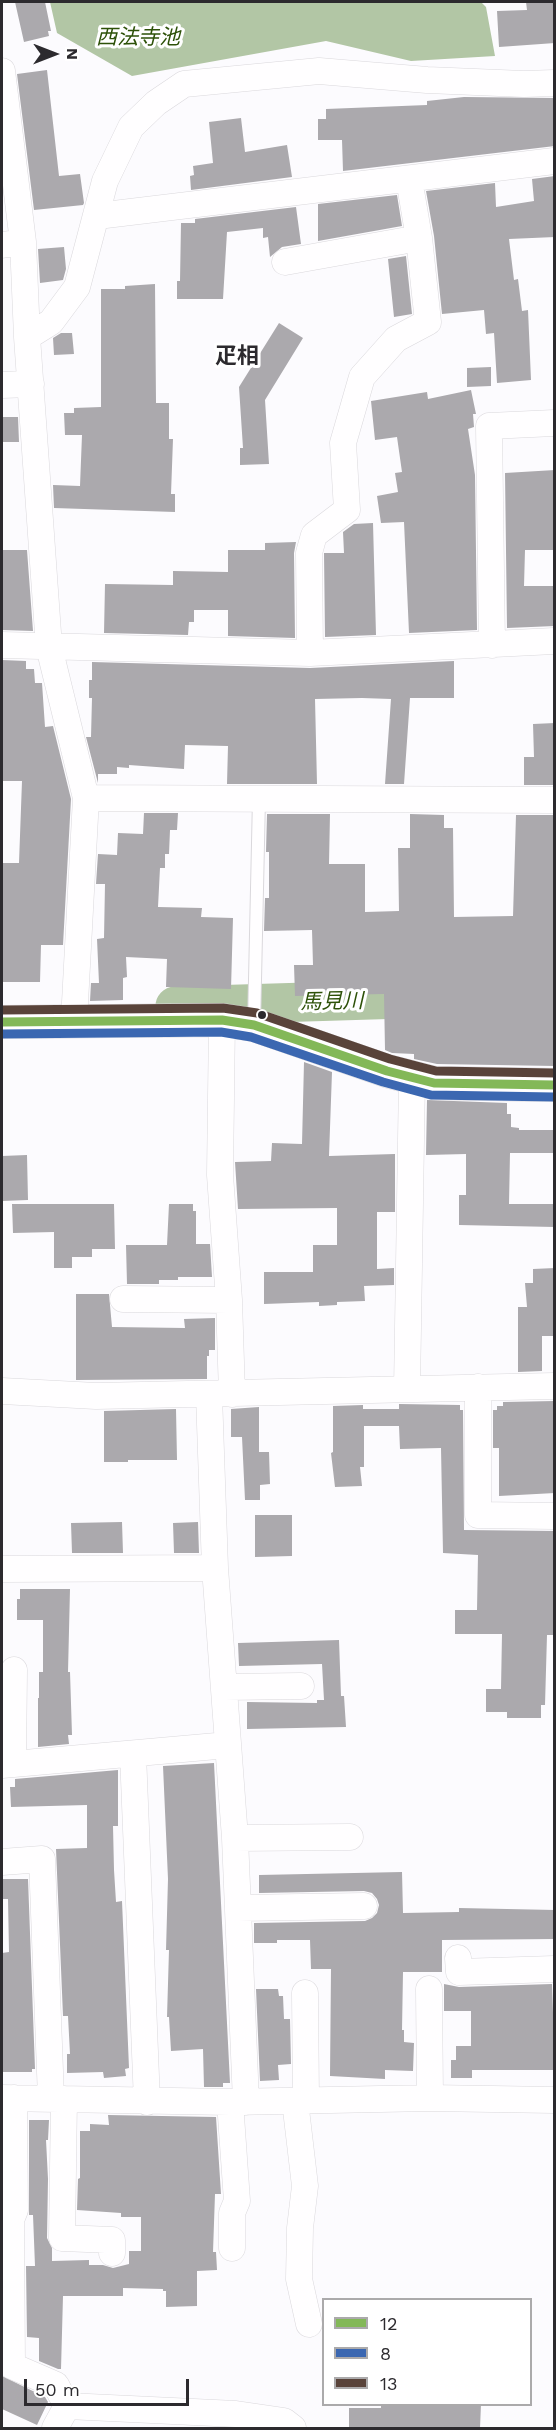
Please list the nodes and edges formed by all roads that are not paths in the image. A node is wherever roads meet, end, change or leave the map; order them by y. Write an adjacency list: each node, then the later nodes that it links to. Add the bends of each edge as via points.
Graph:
1 (2, 71): 3 (street)
2 (555, 83): 6 (street, via 437,81 319,71 184,84 131,127 105,181)
3 (5, 119): 8 (street)
4 (555, 161): 5 (street)
5 (409, 179): 6 (street); 7 (street)
6 (97, 216): 10 (street, via 77,287 51,322)
7 (419, 238): 9 (street); 18 (street, via 428,322 396,339 362,377 343,444 347,510 314,535 309,553)
8 (12, 244): 10 (street)
9 (285, 262)
10 (27, 337): 11 (street)
11 (31, 384): 12 (street); 17 (street)
12 (2, 385)
13 (555, 423): 16 (street, via 489,426)
14 (555, 641): 16 (street)
15 (2, 645): 17 (street)
16 (492, 645): 18 (street)
17 (49, 647): 18 (street); 19 (street)
18 (310, 653)
19 (86, 798): 20 (street); 22 (street)
20 (259, 798): 21 (street); 23 (lane)
21 (555, 800)
22 (75, 1010): 24 (main road); 25 (main road)
23 (254, 1010): 24 (main road); 26 (main road)
24 (222, 1020): 29 (street, via 220,1175)
25 (2, 1022)
26 (412, 1078): 27 (main road, via 434,1083); 32 (street)
27 (555, 1085)
28 (123, 1299): 29 (street)
29 (229, 1300): 34 (street)
30 (555, 1386): 31 (street)
31 (478, 1388): 32 (street); 35 (street, via 478,1515)
32 (407, 1389): 34 (street)
33 (2, 1391): 34 (street, via 96,1396)
34 (220, 1394): 36 (street)
35 (555, 1516)
36 (215, 1568): 37 (street); 40 (street)
37 (2, 1569)
38 (14, 1670): 43 (street)
39 (301, 1686): 40 (street)
40 (224, 1687): 41 (street)
41 (228, 1745): 42 (street); 45 (street)
42 (133, 1754): 43 (street); 58 (street)
43 (7, 1764)
44 (350, 1837): 45 (street)
45 (235, 1838): 48 (street)
46 (2, 1862): 54 (street, via 42,1859)
47 (364, 1906): 48 (street)
48 (238, 1908): 59 (street)
49 (458, 1958): 50 (street, via 459,1972)
50 (555, 1969)
51 (429, 1989): 55 (street)
52 (305, 1993): 57 (street)
53 (8, 2098): 54 (street); 63 (street, via 15,2211 11,2220 12,2366 56,2385)
54 (58, 2098): 58 (street); 61 (street, via 62,2238 112,2240)
55 (430, 2098): 56 (street); 57 (street)
56 (555, 2100)
57 (301, 2101): 59 (street); 62 (street, via 305,2186 300,2279)
58 (147, 2102): 59 (street)
59 (238, 2102): 60 (street, via 237,2201 232,2213)
60 (232, 2248)
61 (112, 2253)
62 (309, 2325)
63 (67, 2406): 64 (street); 65 (street, via 236,2415 284,2421)
64 (55, 2428)
65 (293, 2428)

